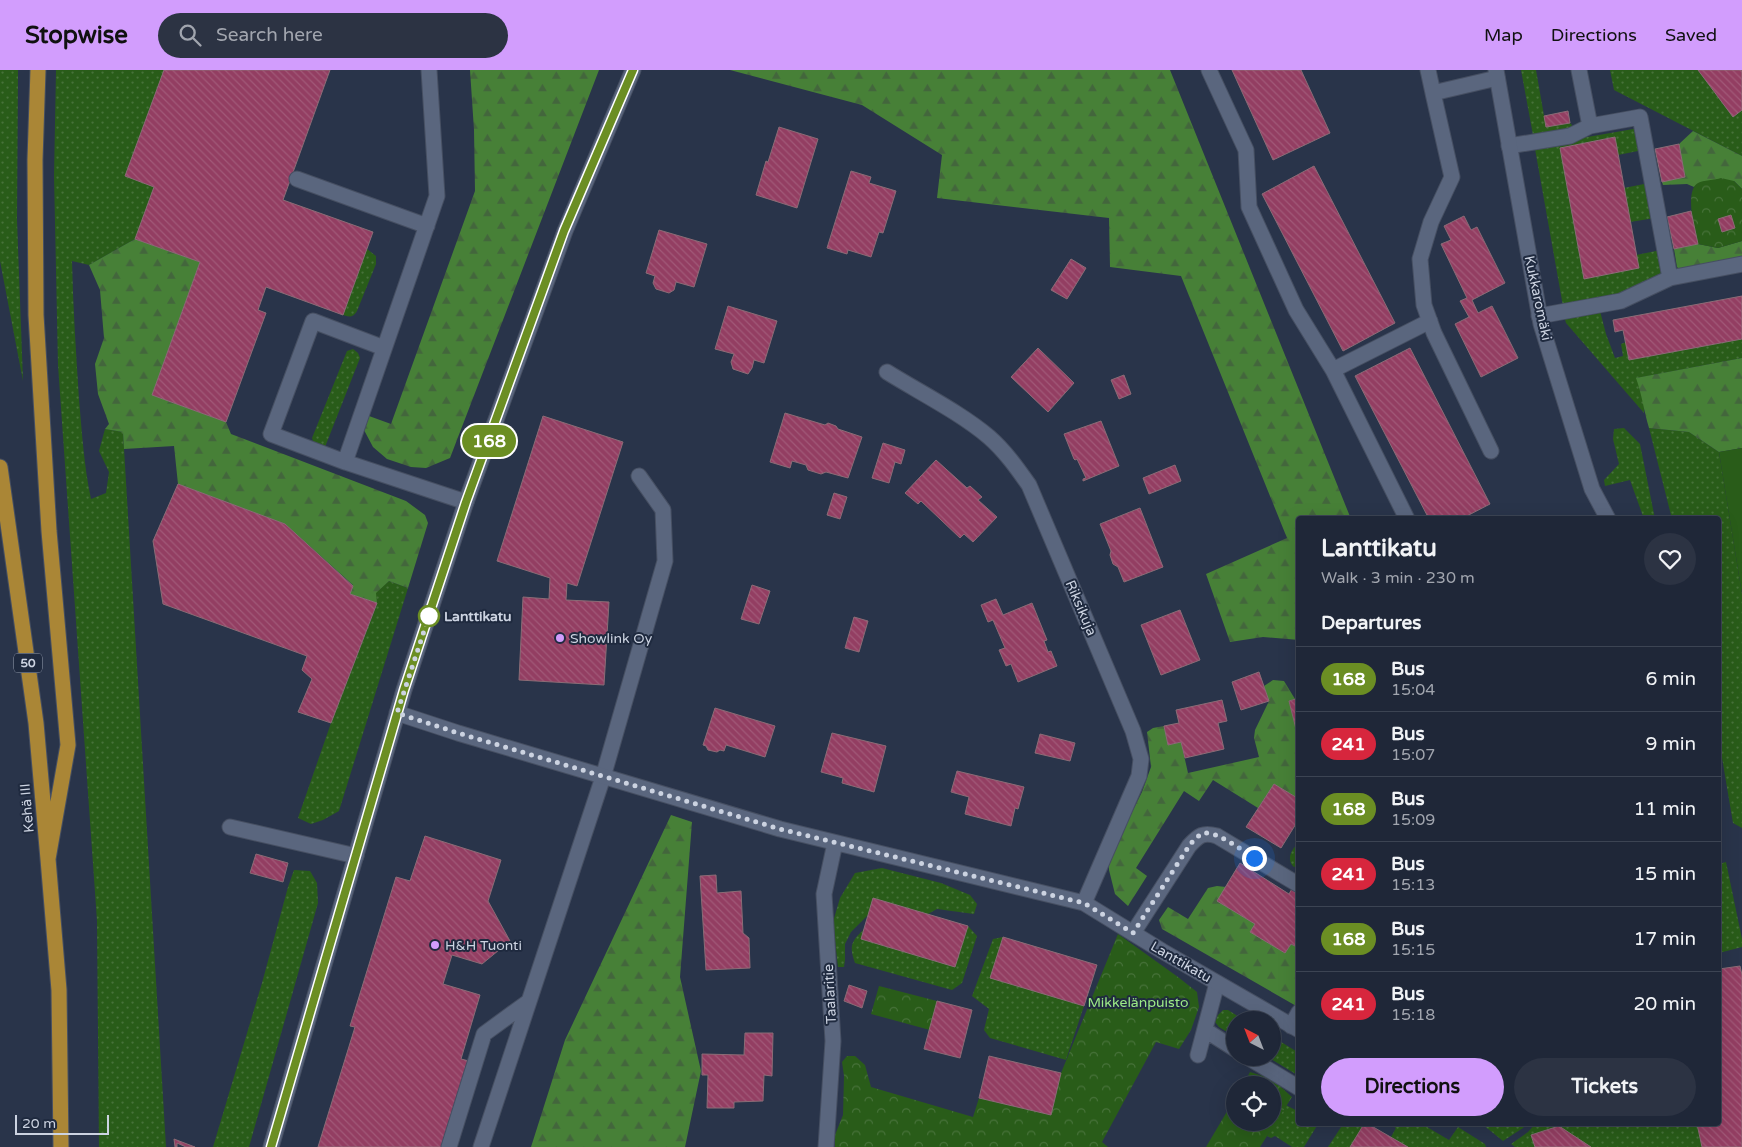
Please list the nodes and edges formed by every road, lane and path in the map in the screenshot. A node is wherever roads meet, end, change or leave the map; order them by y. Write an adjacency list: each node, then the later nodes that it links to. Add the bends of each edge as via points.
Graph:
1 (38, 70): 32 (highway, via 36,315 49,531 68,745)
2 (429, 70): 12 (street, via 437,196)
3 (633, 70): 24 (street, via 564,231)
4 (1209, 70): 18 (street, via 1246,150 1249,207 1296,310)
5 (1428, 70): 8 (street)
6 (1579, 70): 9 (street)
7 (1496, 74): 8 (street); 10 (street, Kukkaromäki)
8 (1433, 93): 16 (street, via 1452,177 1431,222 1420,259 1424,305)
9 (1590, 126): 10 (street, via 1570,136); 14 (street, via 1640,117)
10 (1509, 146): 15 (street, Kukkaromäki)
11 (297, 179): 12 (street)
12 (427, 226): 17 (street)
13 (1742, 264): 14 (street)
14 (1670, 278): 15 (street, via 1621,301)
15 (1539, 316): 26 (street, Kukkaromäki, via 1592,489)
16 (1430, 321): 18 (street); 20 (street)
17 (384, 348): 21 (street); 21 (street, via 314,322 271,434)
18 (1333, 370): 25 (street)
19 (887, 372): 34 (street, Riksikuja, via 988,436 1029,485 1133,731 1141,759 1139,776)
20 (1490, 451)
21 (345, 462): 24 (street)
22 (0, 468): 32 (highway, Kehä III / 50, via 36,723)
23 (639, 476): 28 (street, via 663,510 665,561)
24 (466, 502): 27 (street)
25 (1406, 516)
26 (1606, 516)
27 (397, 713): 28 (street, Lanttikatu); 31 (street)
28 (603, 776): 30 (street, Lanttikatu); 37 (street)
29 (230, 827): 31 (street)
30 (835, 843): 34 (street, Lanttikatu); 48 (street, Taalaritie, via 824,894 833,1041)
31 (356, 856): 45 (street)
32 (48, 859): 44 (highway, Kehä III / 50, via 59,990)
33 (1296, 883): 35 (street, via 1217,836 1205,833 1189,846)
34 (1084, 903): 35 (street, Lanttikatu)
35 (1133, 933): 36 (street, Lanttikatu)
36 (1217, 983): 38 (street, Lanttikatu); 39 (street)
37 (528, 1002): 46 (street, via 484,1034); 47 (street)
38 (1295, 1028)
39 (1205, 1030): 40 (street); 41 (street)
40 (1226, 1043)
41 (1198, 1055)
42 (1262, 1066): 43 (street)
43 (1296, 1086)
44 (60, 1147)
45 (271, 1147)
46 (449, 1147)
47 (481, 1147)
48 (826, 1147)

